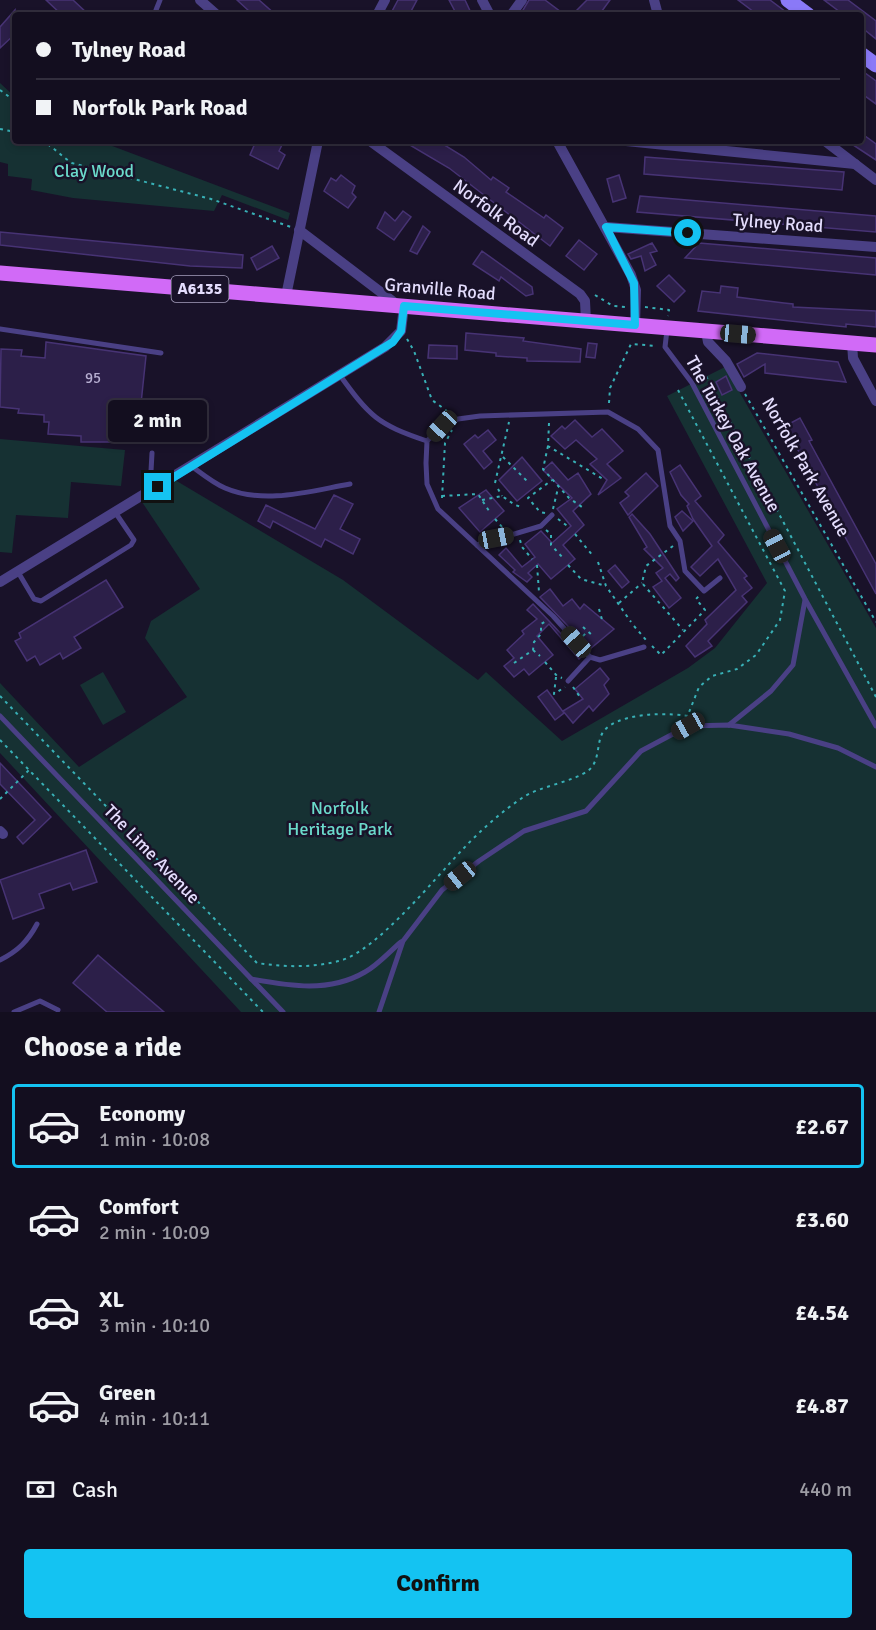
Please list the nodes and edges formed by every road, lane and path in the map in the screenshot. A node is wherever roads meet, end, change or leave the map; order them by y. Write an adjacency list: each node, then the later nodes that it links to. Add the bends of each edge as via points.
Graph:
1 (200, 0): 3 (street)
2 (788, 0): 4 (main road)
3 (214, 12)
4 (804, 12)
5 (51, 144): 14 (path, via 72,162 211,199)
6 (317, 144): 14 (street)
7 (374, 144): 17 (street, Norfolk Road)
8 (560, 144): 13 (street)
9 (656, 144): 11 (street)
10 (829, 144): 11 (street)
11 (855, 164): 12 (street)
12 (876, 180)
13 (606, 227): 15 (street, Tylney Road); 20 (street, via 634,283)
14 (299, 230): 18 (street); 19 (street)
15 (876, 247)
16 (0, 273): 18 (main road, Granville Road / A6135)
17 (579, 294): 20 (path, via 598,296 614,306); 22 (street, via 585,301)
18 (286, 296): 19 (main road, Granville Road / A6135)
19 (402, 306): 22 (main road, Granville Road / A6135); 26 (street)
20 (636, 307): 21 (path); 23 (street)
21 (669, 310)
22 (586, 321): 23 (main road, Granville Road / A6135)
23 (635, 325): 24 (main road, Granville Road / A6135)
24 (667, 328): 27 (main road, Granville Road / A6135); 30 (lane)
25 (0, 329): 31 (lane)
26 (401, 331): 32 (street, via 393,342); 40 (path, via 414,351 432,400)
27 (706, 331): 28 (main road, Granville Road / A6135); 34 (street, Norfolk Park Avenue, via 708,342 726,361)
28 (852, 343): 29 (main road, Granville Road / A6135); 36 (street, via 854,358)
29 (876, 345)
30 (665, 347): 37 (path, via 631,344 610,388); 87 (lane, The Turkey Oak Avenue, via 692,383)
31 (161, 353)
32 (339, 374): 41 (lane, via 365,410 391,428); 45 (street)
33 (706, 376): 107 (path)
34 (741, 387): 93 (path, Norfolk Park Avenue)
35 (678, 390): 108 (path, via 785,591 780,620 768,640 756,655 736,669 712,676 699,687)
36 (876, 401)
37 (608, 412): 38 (lane); 73 (lane, via 638,429 658,450 668,518)
38 (550, 413): 39 (lane); 42 (path)
39 (509, 416): 40 (lane); 44 (path)
40 (458, 419): 41 (lane, via 442,426); 56 (path, via 446,443)
41 (427, 441): 63 (lane, via 428,484)
42 (549, 446): 46 (path); 47 (path, via 543,469)
43 (152, 453): 51 (lane, via 151,471)
44 (502, 455): 48 (path); 49 (path)
45 (190, 465): 50 (lane, via 223,488 246,495 267,496); 51 (street)
46 (603, 479)
47 (552, 480): 53 (path); 55 (path)
48 (528, 482)
49 (495, 483)
50 (350, 484)
51 (158, 487): 62 (street)
52 (534, 487): 55 (path)
53 (558, 487): 60 (path); 66 (path)
54 (498, 489): 57 (path)
55 (537, 491): 64 (path, via 528,498)
56 (442, 496): 58 (path, via 478,494); 63 (path)
57 (502, 496): 58 (path); 59 (path)
58 (482, 500): 65 (path)
59 (522, 507)
60 (582, 507)
61 (535, 510): 64 (path)
62 (115, 512): 81 (street); 81 (lane, via 134,540 131,545 41,601 34,599)
63 (441, 512): 74 (lane)
64 (540, 512): 66 (path)
65 (491, 514)
66 (552, 515): 68 (lane); 69 (path)
67 (495, 519): 72 (path)
68 (541, 526): 70 (lane); 77 (path, via 551,534 551,545)
69 (570, 528)
70 (519, 534): 72 (lane); 76 (path, via 522,547)
71 (575, 534): 75 (path)
72 (510, 536): 74 (lane)
73 (681, 540): 84 (path, via 646,566); 86 (lane, via 685,571)
74 (477, 545): 88 (lane)
75 (594, 556)
76 (532, 559)
77 (564, 559)
78 (598, 562): 85 (path)
79 (537, 565): 88 (path)
80 (568, 565): 85 (path, via 581,579)
81 (18, 572): 83 (street)
82 (720, 578): 86 (lane)
83 (0, 582)
84 (642, 583): 89 (path); 97 (path)
85 (606, 586): 89 (path)
86 (704, 591): 97 (path, via 696,598 705,610)
87 (805, 599): 111 (lane, via 793,664 771,691); 112 (lane, The Turkey Oak Avenue)
88 (538, 603): 91 (lane)
89 (619, 603): 92 (path)
90 (599, 609): 94 (path)
91 (553, 616): 100 (path, via 542,624); 102 (lane)
92 (631, 622)
93 (876, 622)
94 (603, 623)
95 (634, 626): 97 (path, via 661,655)
96 (583, 627): 98 (path)
97 (683, 630)
98 (593, 636)
99 (644, 647): 102 (lane, via 600,660)
100 (533, 650): 101 (path); 103 (path)
101 (540, 656)
102 (590, 657): 105 (lane)
103 (514, 663)
104 (557, 676): 105 (path, via 554,694)
105 (569, 682)
106 (0, 696): 108 (path, via 257,963 283,967 340,961 359,952 466,846 524,796 589,770 596,760 601,734 610,725 659,714)
107 (876, 697)
108 (688, 715): 110 (path)
109 (0, 716): 120 (lane, The Lime Avenue)
110 (698, 718)
111 (729, 725): 114 (lane, via 789,734 828,745); 118 (lane, via 688,726 641,751 586,811 524,831 442,890)
112 (876, 726)
113 (0, 740): 115 (path)
114 (876, 767)
115 (29, 770): 116 (path); 123 (path)
116 (0, 799)
117 (38, 924): 119 (lane, via 29,939)
118 (403, 941): 120 (lane, via 366,972 332,985 294,987); 125 (lane)
119 (0, 960)
120 (251, 979): 124 (lane, The Lime Avenue)
121 (58, 1010): 122 (lane, via 40,1001)
122 (14, 1012)
123 (263, 1012)
124 (282, 1012)
125 (379, 1012)

